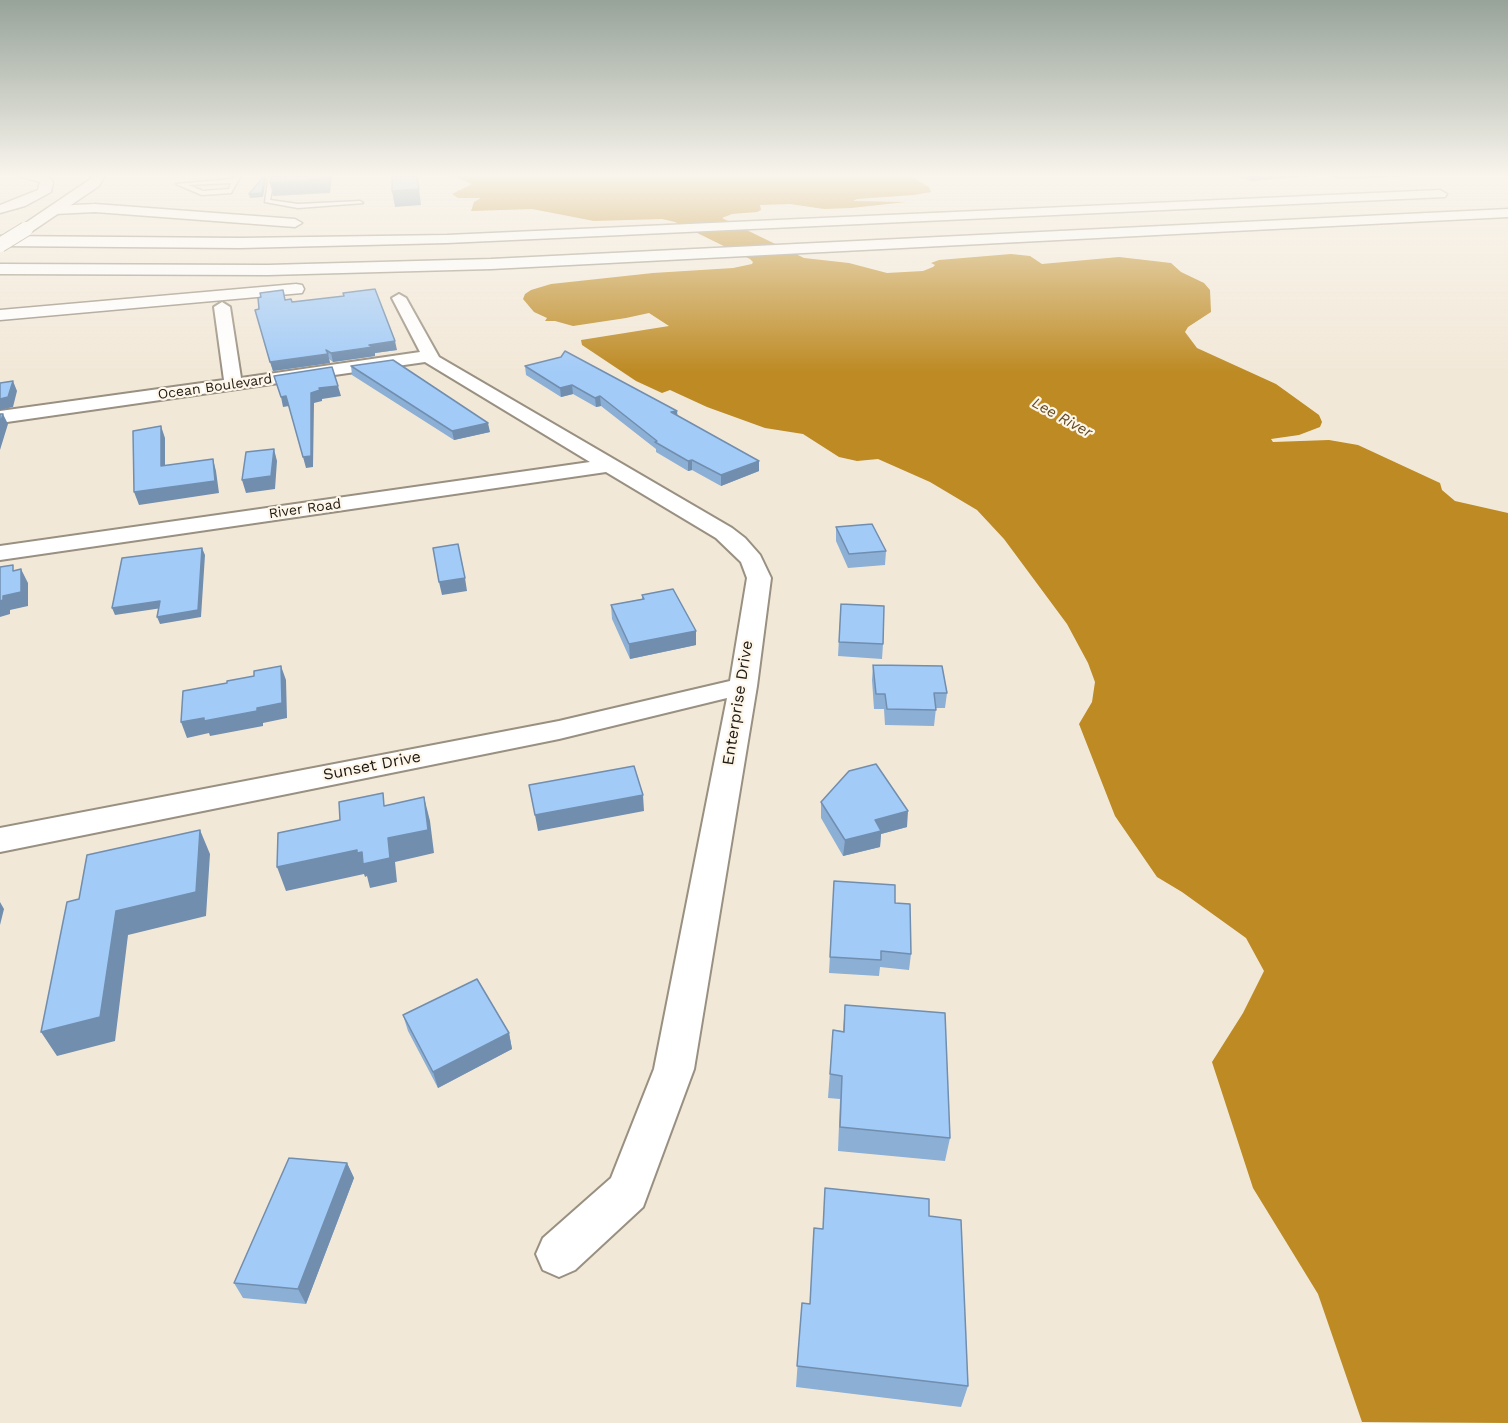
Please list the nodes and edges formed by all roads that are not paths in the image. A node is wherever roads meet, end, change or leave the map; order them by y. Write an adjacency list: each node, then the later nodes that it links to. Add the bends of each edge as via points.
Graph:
1 (388, 240): 3 (main road)
2 (974, 240): 4 (main road)
3 (0, 243)
4 (715, 253): 5 (main road, via 323,269); 6 (main road)
5 (0, 269)
6 (339, 285)
7 (316, 287): 10 (main road)
8 (399, 298): 11 (street, Enterprise Drive)
9 (222, 307): 12 (street)
10 (0, 315)
11 (430, 356): 12 (street, Ocean Boulevard); 14 (street, Enterprise Drive)
12 (233, 384): 13 (street, Ocean Boulevard)
13 (0, 417)
14 (610, 465): 15 (street, River Road); 16 (street, Enterprise Drive, via 723,533 752,560 759,578)
15 (0, 553)
16 (742, 686): 17 (street, Sunset Drive, via 559,730); 18 (street, Enterprise Drive, via 674,1069 627,1192)
17 (0, 840)
18 (560, 1254)

